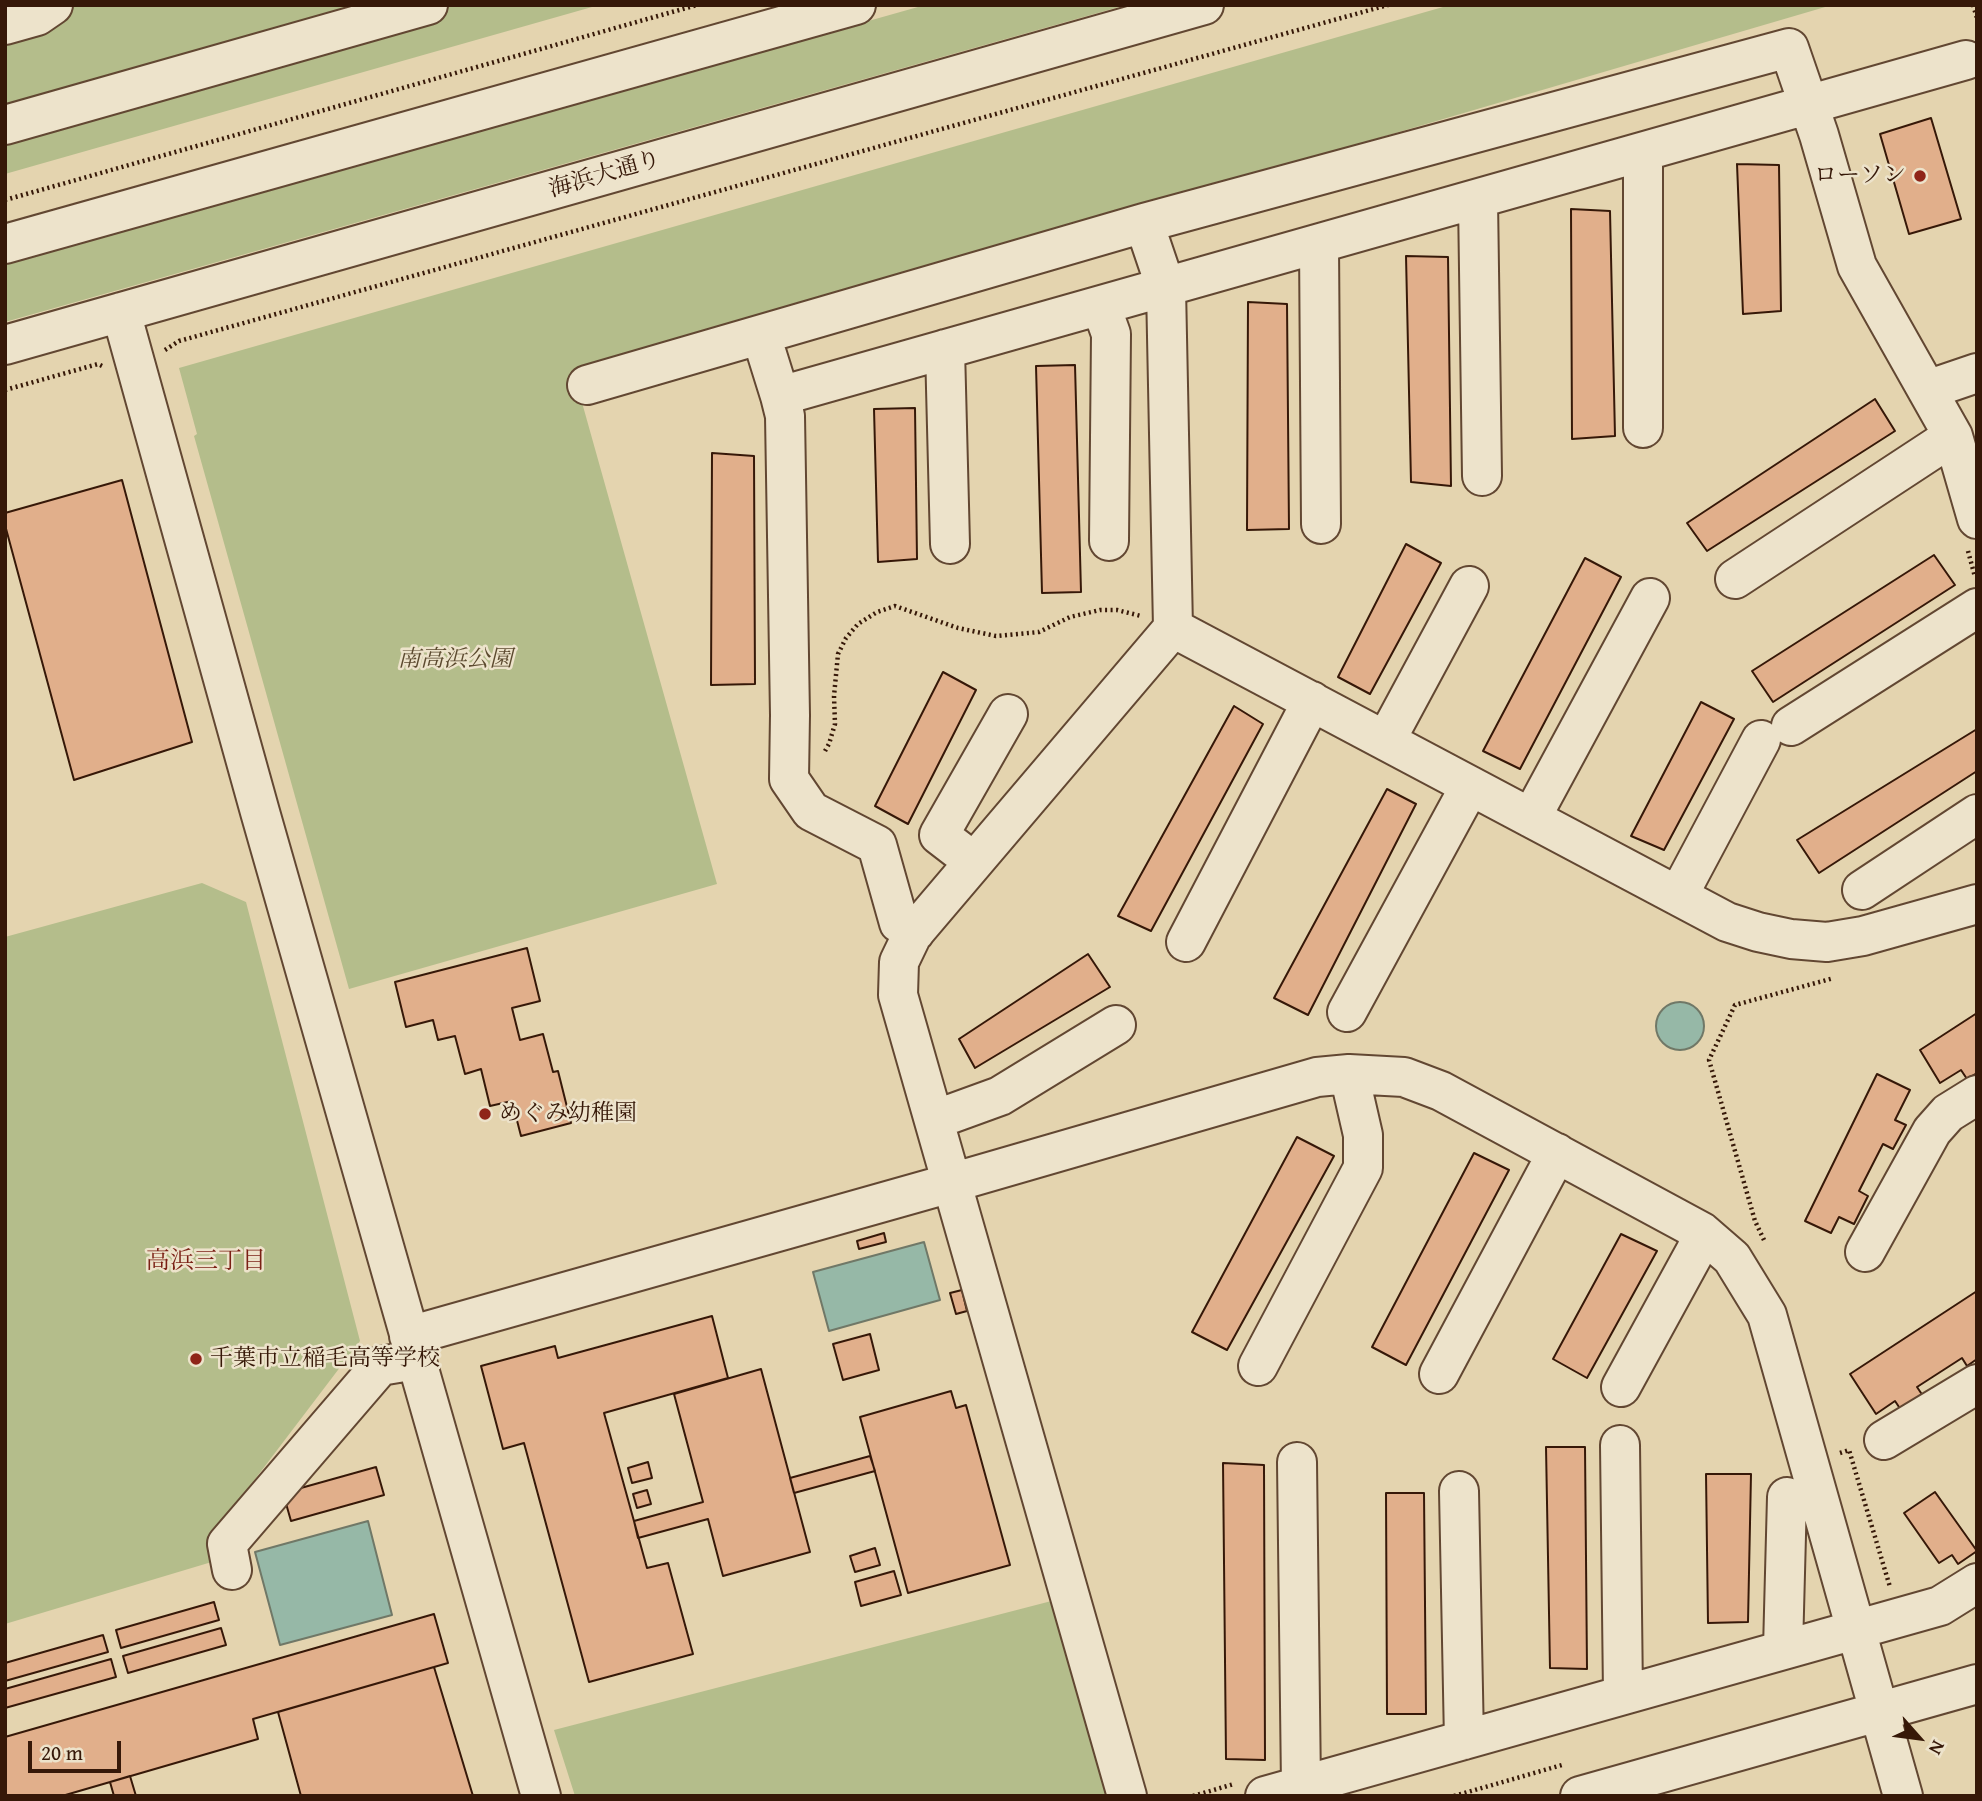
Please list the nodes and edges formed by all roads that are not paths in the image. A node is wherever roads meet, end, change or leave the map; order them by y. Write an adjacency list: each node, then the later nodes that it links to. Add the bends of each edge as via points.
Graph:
1 (52, 5): 5 (street, via 37,16)
2 (428, 5): 8 (street)
3 (856, 5): 12 (street)
4 (1204, 5): 16 (street, 海浜大通り)
5 (5, 26)
6 (1966, 61): 7 (street)
7 (1809, 106): 9 (street); 11 (street, via 1788,48); 22 (street, via 1857,266)
8 (5, 125)
9 (1643, 152): 10 (street); 24 (street)
10 (1478, 200): 13 (street); 26 (street)
11 (1144, 223): 14 (street); 17 (street)
12 (5, 244)
13 (1319, 244): 14 (street); 28 (street)
14 (1166, 288): 15 (street); 35 (street)
15 (1101, 306): 19 (street); 29 (street, via 1111,334)
16 (121, 312): 18 (street, 海浜大通り); 57 (street)
17 (761, 335): 21 (street); 23 (street)
18 (5, 345)
19 (945, 349): 23 (street); 30 (street)
20 (1977, 373): 22 (street)
21 (587, 385)
22 (1927, 390): 25 (street)
23 (779, 396): 46 (street, via 785,416 789,779 811,811 877,845 899,923)
24 (1643, 428)
25 (1953, 436): 27 (street); 31 (street)
26 (1482, 477)
27 (1977, 519)
28 (1321, 524)
29 (1109, 541)
30 (950, 544)
31 (1735, 579)
32 (1469, 586): 38 (street)
33 (1650, 598): 41 (street)
34 (1977, 608): 44 (street, via 1776,733)
35 (1161, 623): 36 (street); 42 (street)
36 (1312, 701): 38 (street); 47 (street)
37 (1007, 713): 42 (street, via 939,835)
38 (1386, 740): 39 (street)
39 (1470, 786): 41 (street); 48 (street)
40 (1977, 814): 43 (street)
41 (1531, 818): 44 (street)
42 (974, 862): 46 (street)
43 (1862, 890)
44 (1678, 896): 45 (street, via 1727,922 1758,932 1826,942)
45 (1977, 904)
46 (915, 932): 52 (street, via 900,962 898,995)
47 (1186, 942)
48 (1348, 1012)
49 (1116, 1025): 52 (street, via 1000,1097)
50 (1349, 1074): 53 (street, via 1404,1077 1441,1091); 54 (street, via 1317,1077); 58 (street, via 1363,1135 1363,1168)
51 (1977, 1095): 56 (street, via 1948,1113 1932,1130)
52 (934, 1120): 54 (street)
53 (1557, 1153): 55 (street); 59 (street)
54 (951, 1183): 57 (street); 77 (street)
55 (1702, 1232): 61 (street); 69 (street, via 1732,1258 1767,1315)
56 (1865, 1252)
57 (413, 1348): 67 (street, via 380,1366 227,1545); 76 (street)
58 (1258, 1366)
59 (1439, 1374)
60 (1977, 1384): 62 (street)
61 (1621, 1387)
62 (1884, 1440)
63 (1620, 1445): 72 (street)
64 (1297, 1462): 75 (street)
65 (1459, 1491): 74 (street)
66 (1787, 1497): 70 (street)
67 (232, 1570)
68 (1977, 1583): 69 (street, via 1940,1606)
69 (1856, 1629): 70 (street); 73 (street)
70 (1783, 1649): 72 (street)
71 (1977, 1684): 73 (street)
72 (1623, 1694): 74 (street)
73 (1879, 1712): 78 (street); 79 (street)
74 (1464, 1740): 75 (street)
75 (1283, 1791)
76 (541, 1796)
77 (1127, 1796)
78 (1580, 1796)
79 (1907, 1796)

